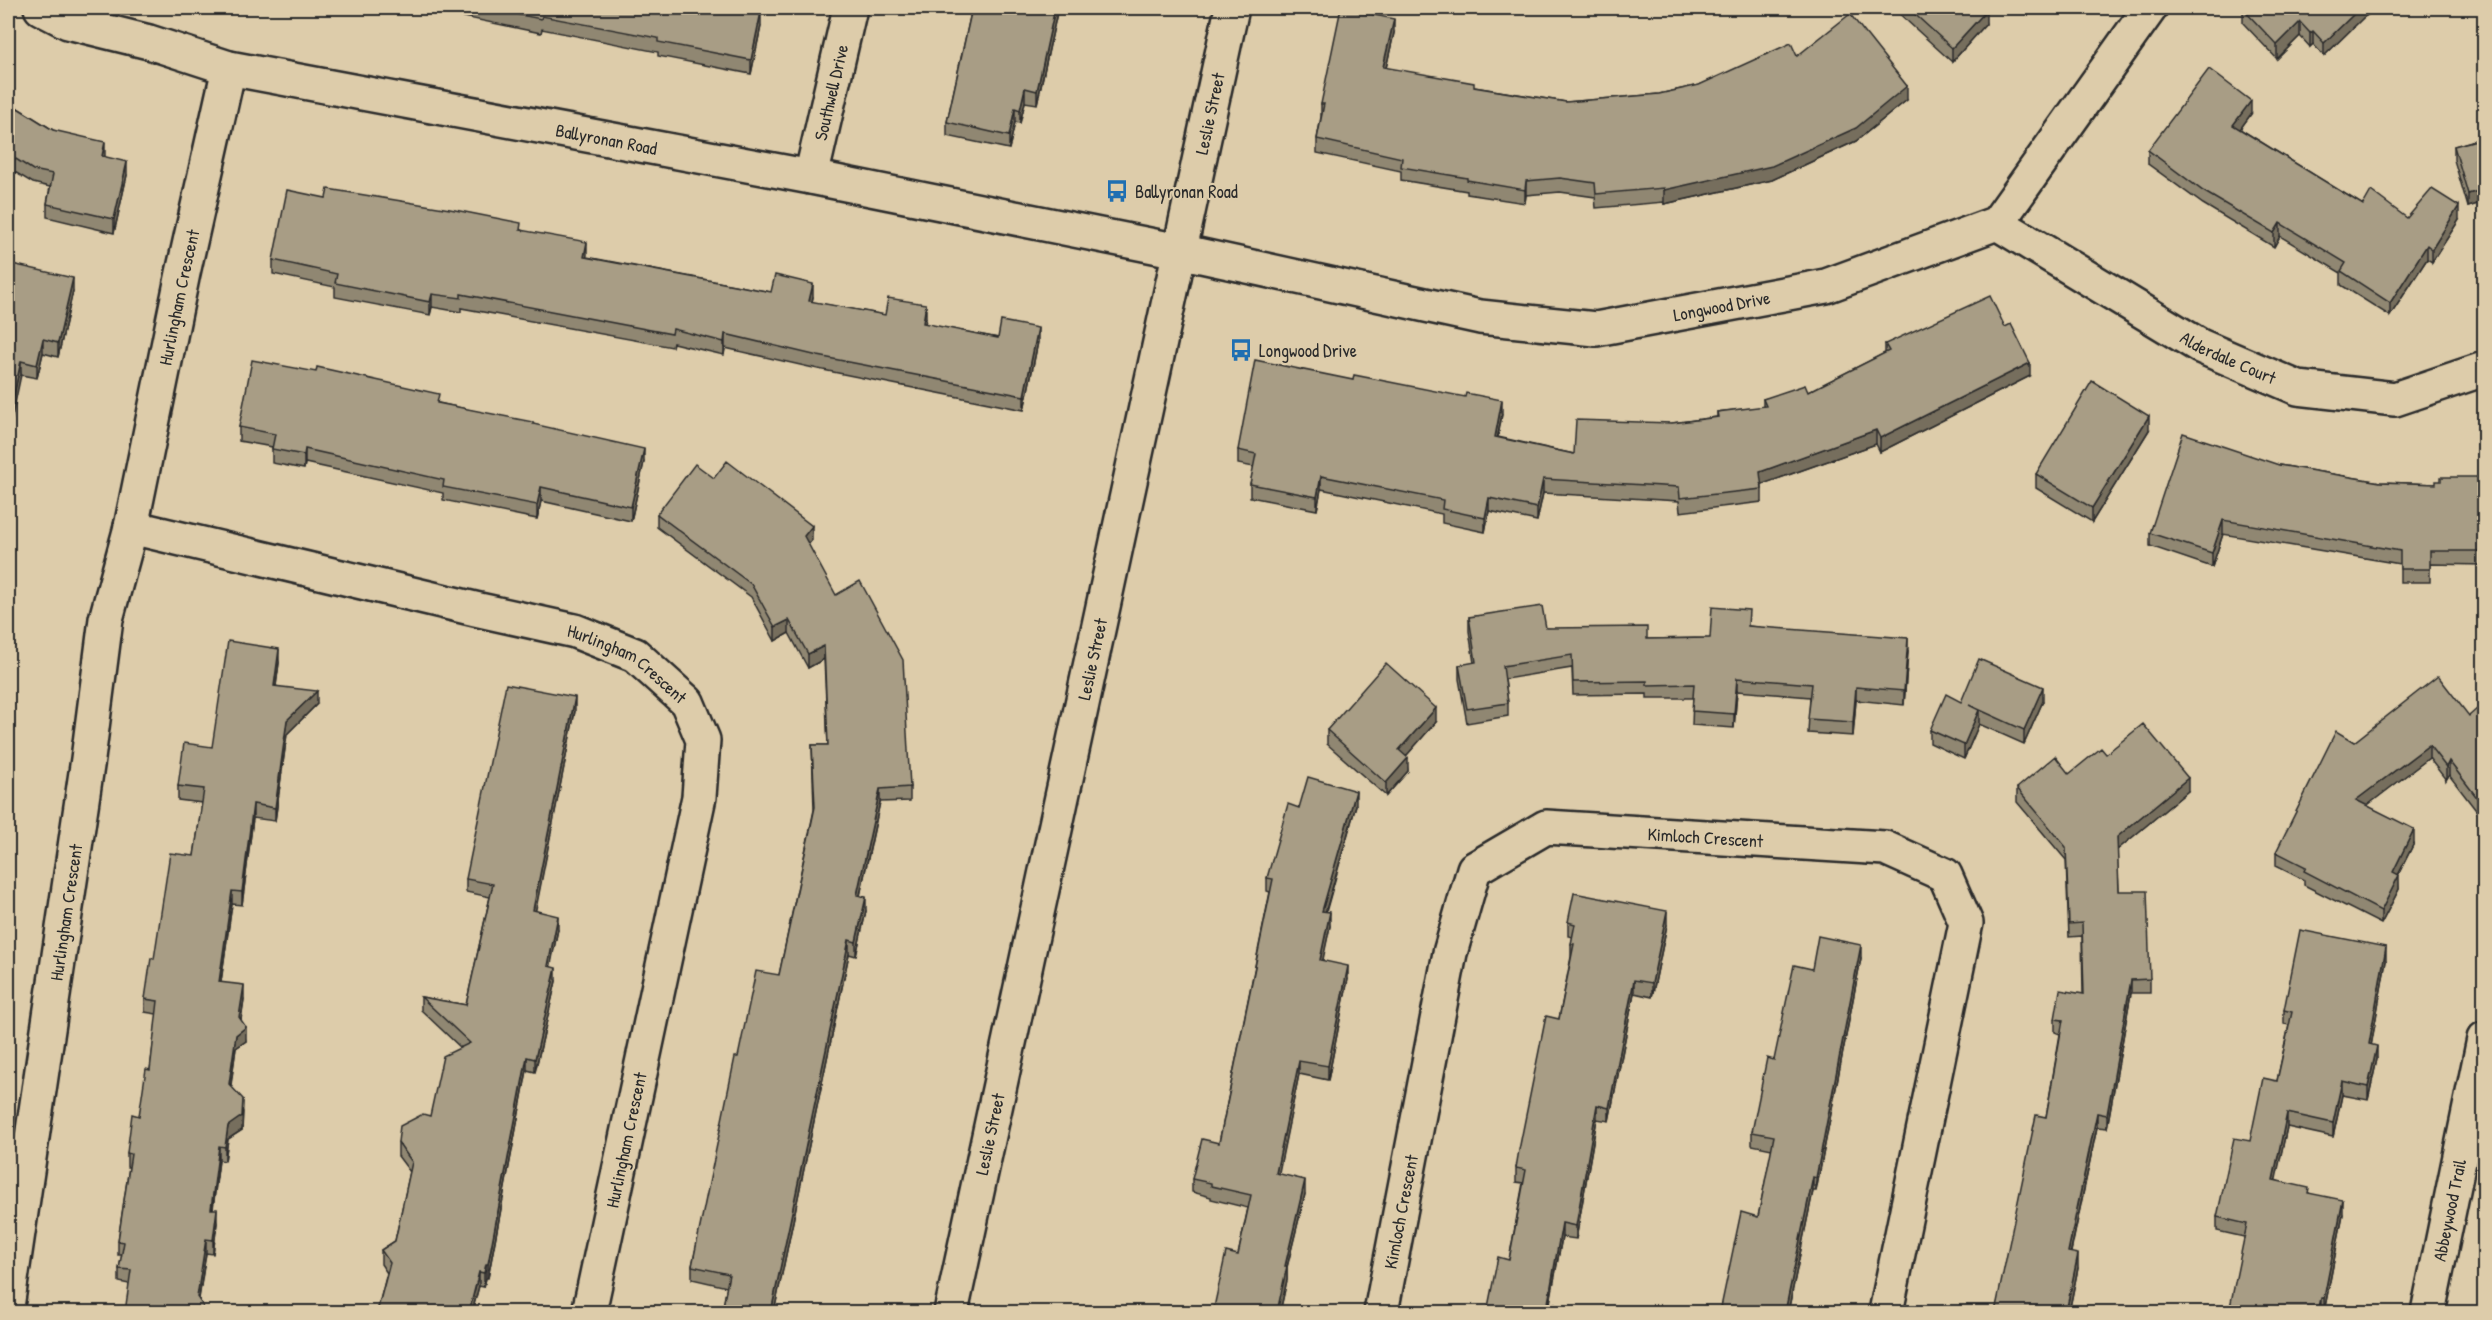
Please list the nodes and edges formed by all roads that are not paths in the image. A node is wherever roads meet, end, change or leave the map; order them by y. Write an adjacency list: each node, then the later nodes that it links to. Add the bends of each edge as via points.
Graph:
1 (41, 8): 5 (street, Ballyronan Road, via 68,22 150,42)
2 (850, 8): 6 (street, Southwell Drive)
3 (1232, 8): 8 (street, Leslie Street)
4 (2150, 8): 7 (street)
5 (229, 68): 6 (street, Ballyronan Road); 10 (street, Hurlingham Crescent)
6 (811, 177): 8 (street, Ballyronan Road)
7 (1997, 223): 8 (street, Longwood Drive, via 1826,286 1596,329 1480,317); 9 (street, Alderdale Court, via 2200,346 2298,388 2395,399)
8 (1179, 251): 14 (street, Leslie Street)
9 (2484, 369)
10 (131, 527): 12 (street, Hurlingham Crescent, via 106,619); 13 (street, Hurlingham Crescent, via 575,631 635,655 687,702 703,740 699,797)
11 (2484, 1038): 17 (street, Abbeywood Trail)
12 (8, 1300)
13 (589, 1312)
14 (951, 1312)
15 (1381, 1312): 16 (street, Kimloch Crescent, via 1450,952 1474,869 1546,827 1885,848 1945,875 1966,923)
16 (1886, 1312)
17 (2428, 1312)

